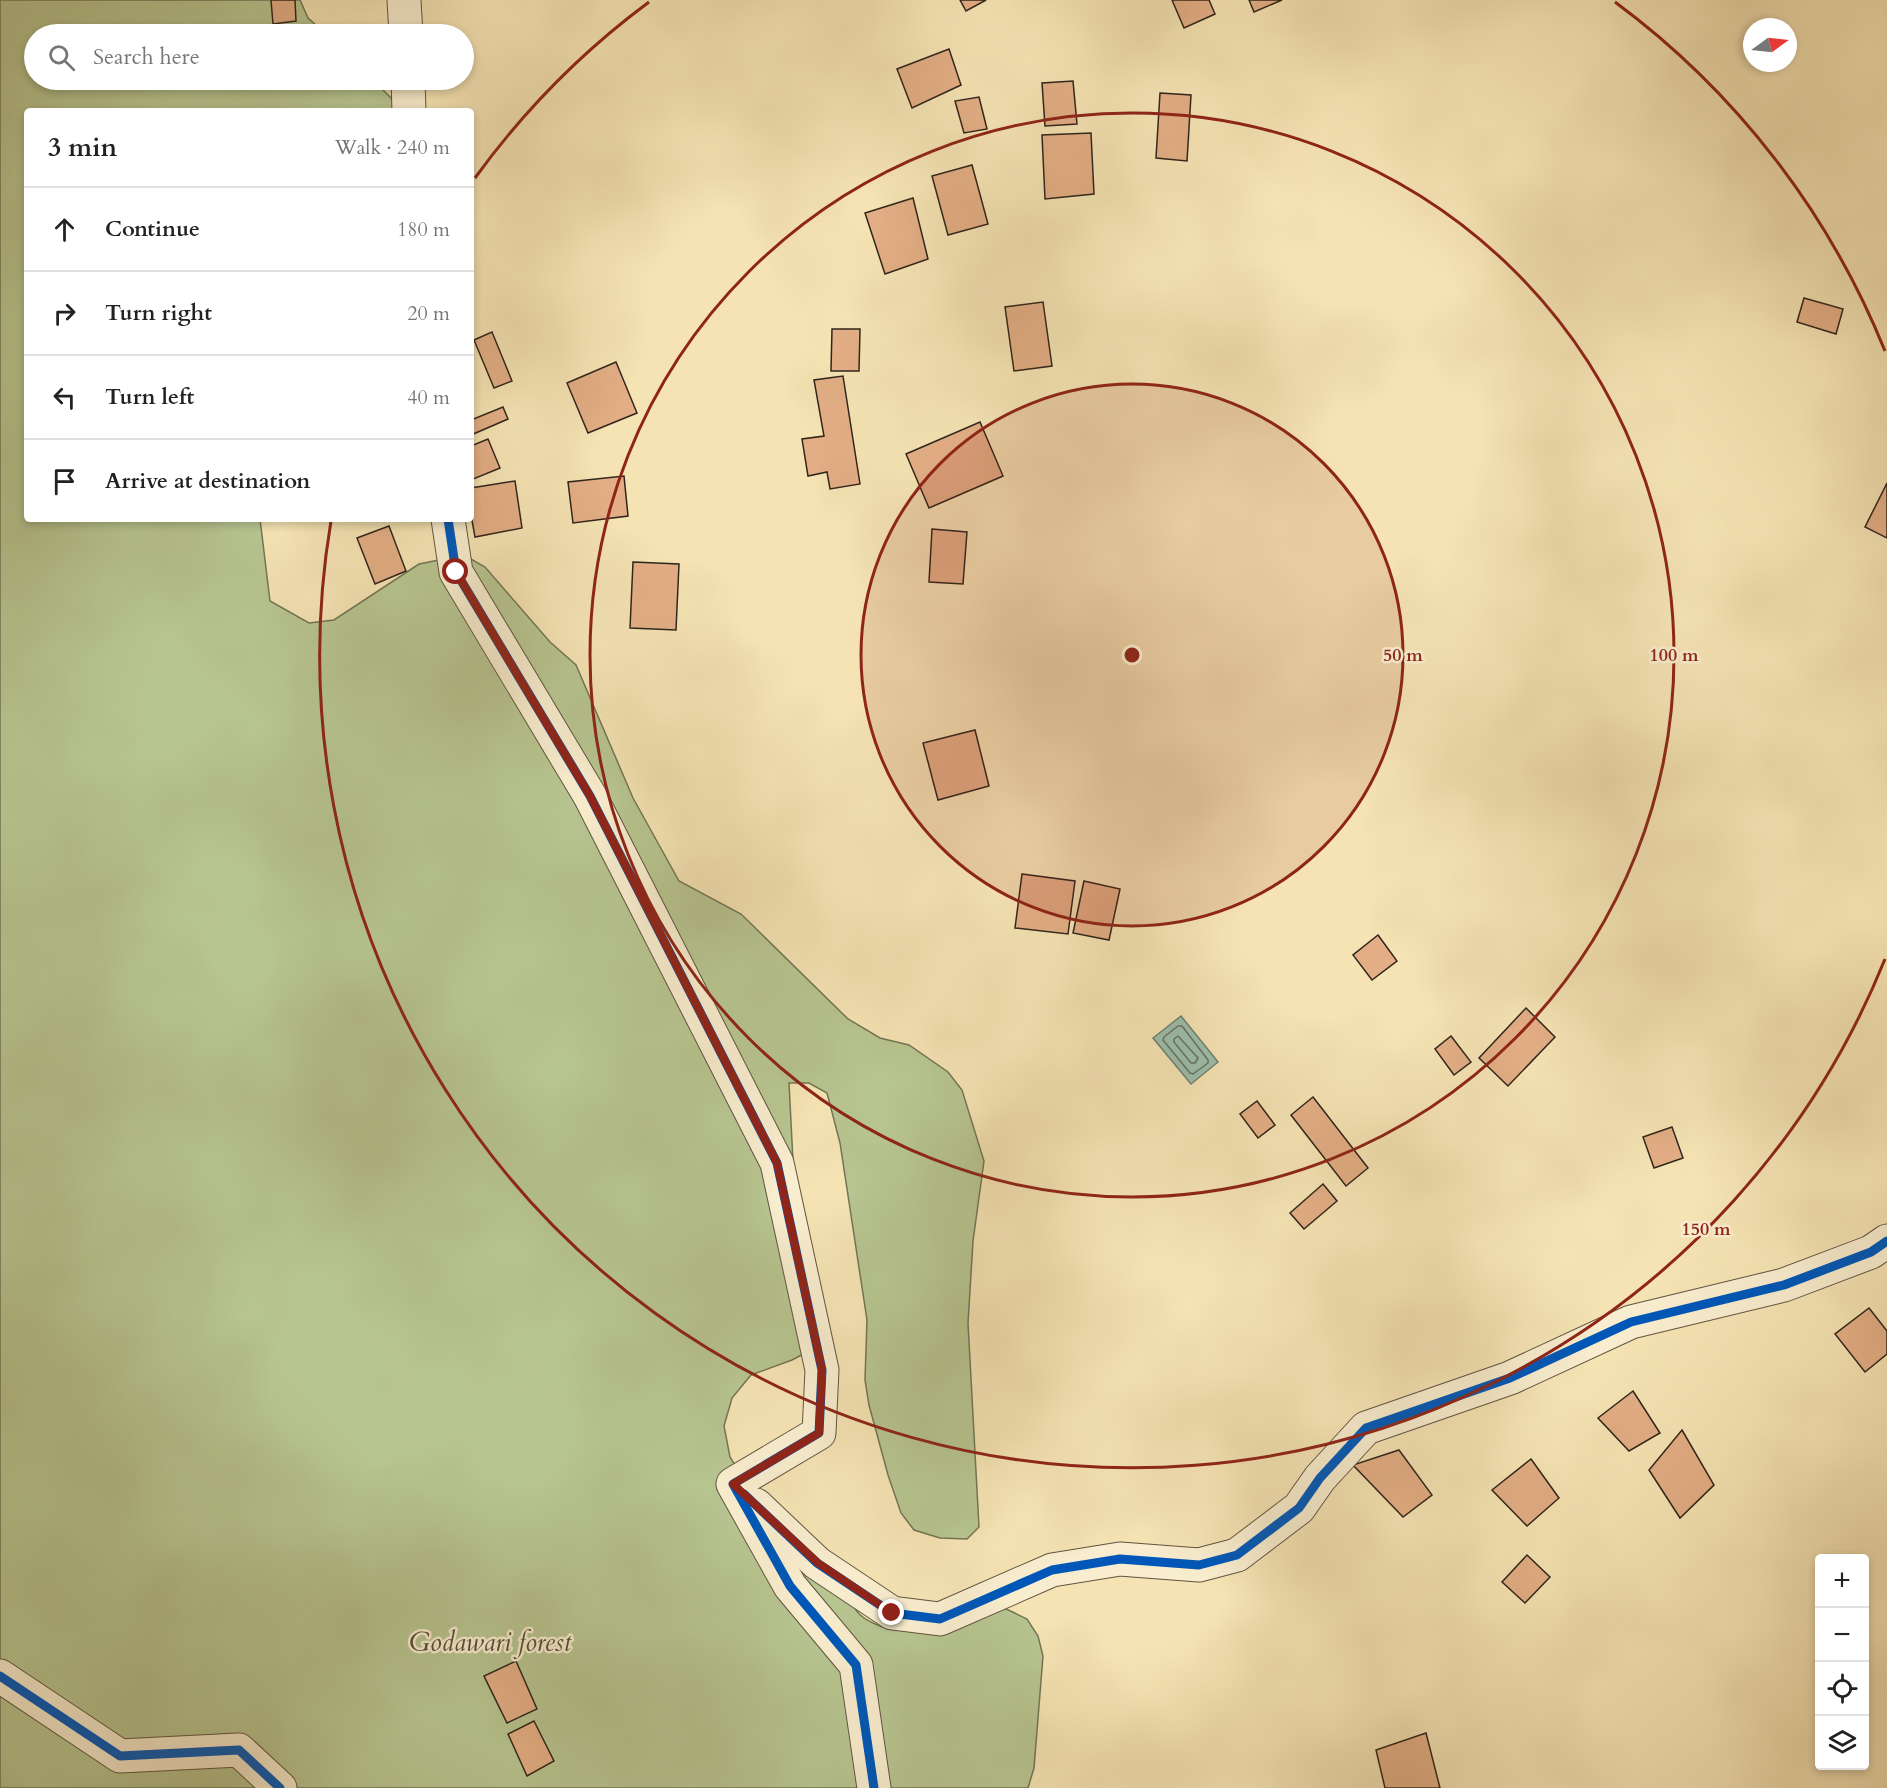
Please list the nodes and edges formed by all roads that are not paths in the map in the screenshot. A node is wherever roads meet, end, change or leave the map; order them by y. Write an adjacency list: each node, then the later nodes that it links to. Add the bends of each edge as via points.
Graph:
1 (404, 0): 2 (street)
2 (405, 24)
3 (408, 90): 4 (street)
4 (409, 108)
5 (448, 522): 7 (street, via 456,572 590,796 777,1163 822,1370 819,1433)
6 (1887, 1241): 7 (street, via 1871,1252 1784,1285 1631,1322 1510,1378 1366,1428 1320,1478 1299,1508 1237,1555 1199,1564 1120,1559 1052,1570 940,1619 892,1613 818,1563)
7 (733, 1484): 10 (street, via 790,1586 856,1665)
8 (0, 1676): 9 (street, via 120,1756 239,1750)
9 (280, 1788)
10 (874, 1788)

